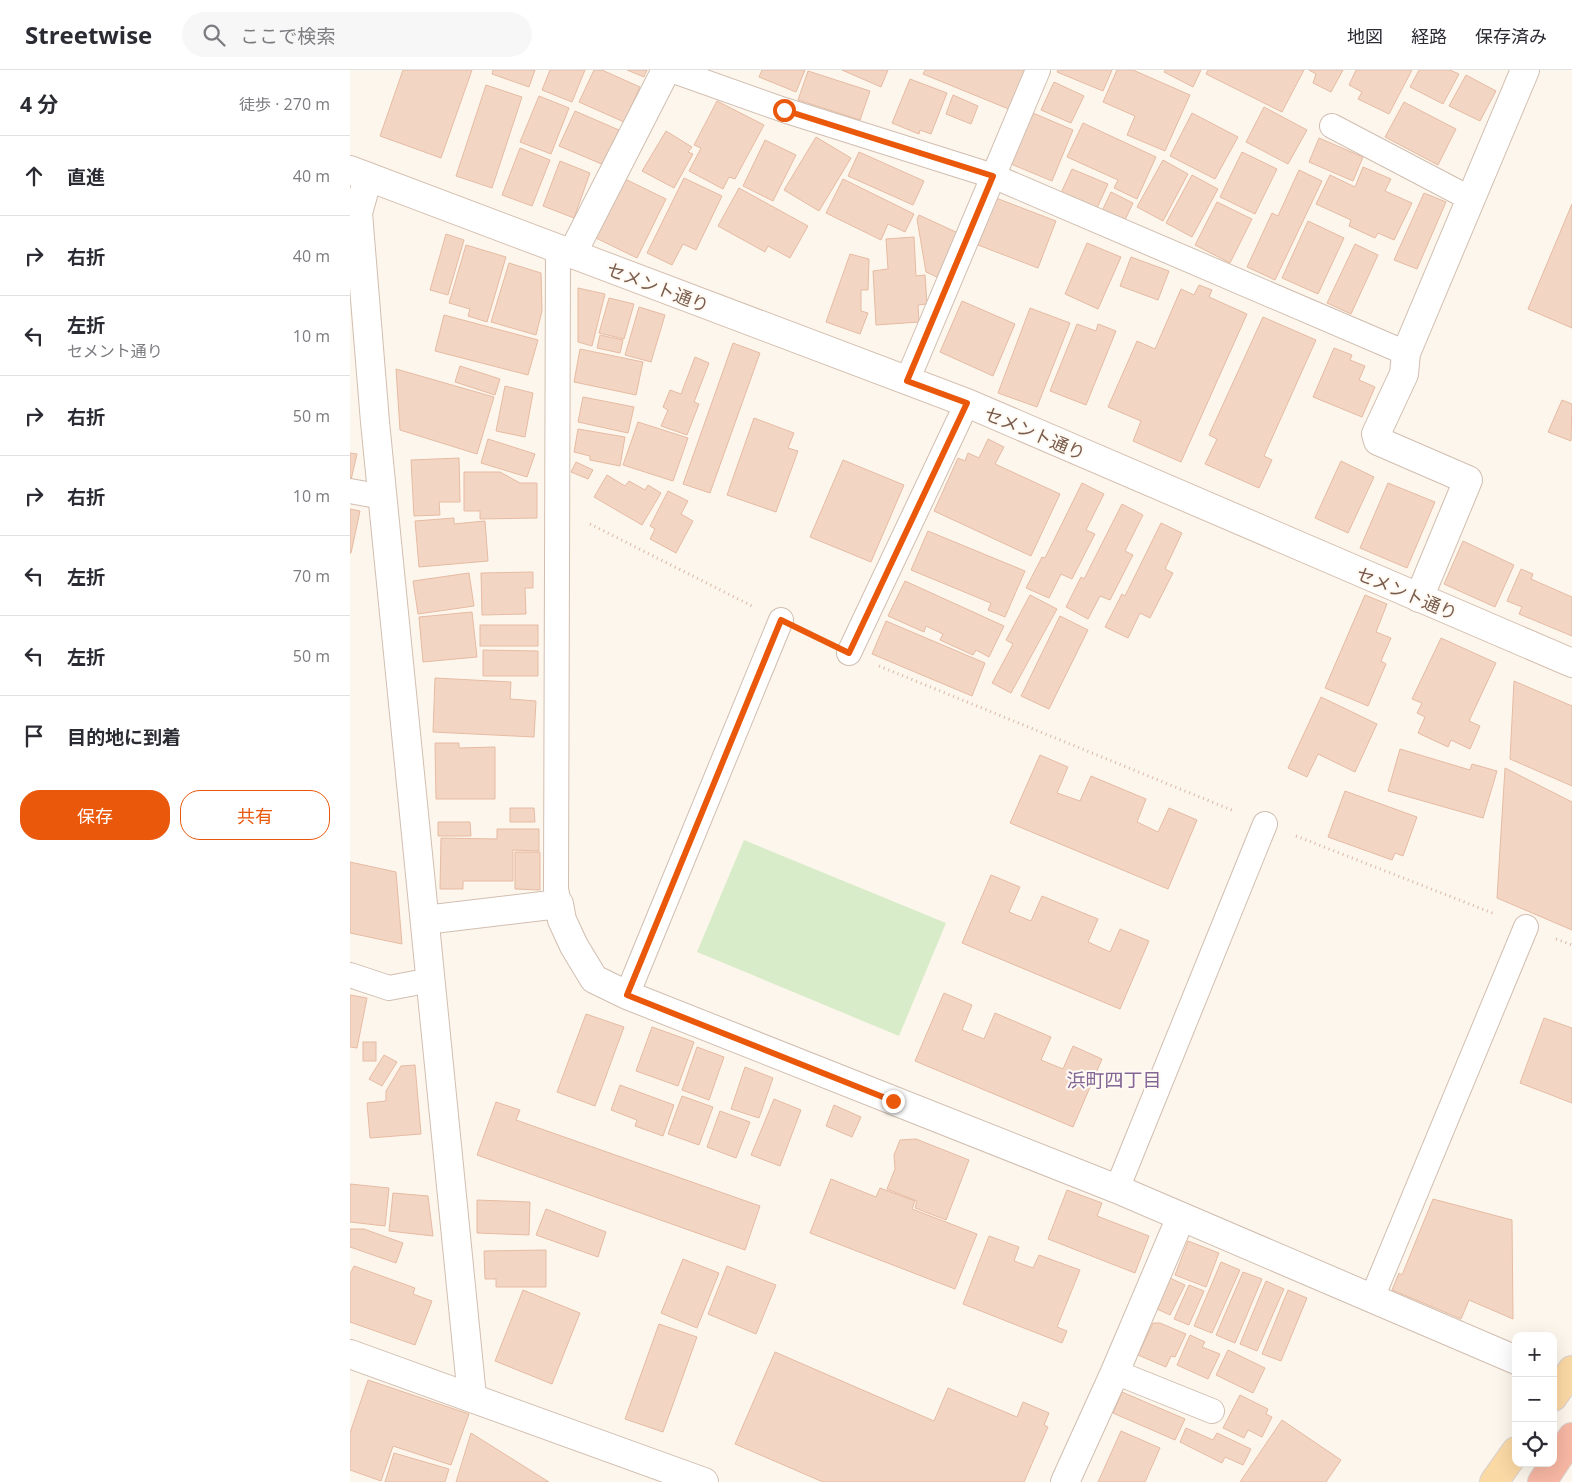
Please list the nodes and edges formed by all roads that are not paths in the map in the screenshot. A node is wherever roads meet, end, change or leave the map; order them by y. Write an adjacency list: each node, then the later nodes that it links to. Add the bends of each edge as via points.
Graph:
1 (666, 70): 9 (street)
2 (671, 70): 7 (lane, via 784,110)
3 (1038, 70): 7 (lane)
4 (1525, 70): 8 (street)
5 (1332, 126): 8 (lane)
6 (359, 173): 9 (street, セメント通り); 14 (street, via 358,212)
7 (993, 176): 10 (lane); 11 (lane)
8 (1471, 199): 10 (street)
9 (565, 252): 11 (street, セメント通り); 20 (lane, via 557,507 556,889)
10 (1406, 353): 15 (street, via 1404,374 1376,434 1378,441 1468,480)
11 (907, 381): 12 (street, セメント通り)
12 (967, 403): 15 (street, セメント通り); 17 (lane)
13 (350, 491): 14 (lane)
14 (383, 497): 21 (street)
15 (1419, 598): 18 (street, セメント通り)
16 (781, 620): 25 (lane)
17 (849, 653)
18 (1572, 663)
19 (1265, 824): 26 (lane)
20 (559, 904): 21 (street); 25 (street, via 562,920 574,946 594,979)
21 (425, 920): 24 (street)
22 (1526, 927): 28 (lane)
23 (350, 975): 24 (lane, via 390,988)
24 (431, 980): 32 (street)
25 (627, 995): 26 (street)
26 (1117, 1189): 27 (street)
27 (1181, 1217): 28 (street); 31 (street)
28 (1372, 1298): 30 (street)
29 (350, 1354): 32 (street)
30 (1512, 1358)
31 (1115, 1372): 33 (lane); 37 (street)
32 (472, 1397): 36 (street)
33 (1212, 1411)
34 (1572, 1438): 39 (highway)
35 (1512, 1457): 38 (main road)
36 (704, 1482)
37 (1065, 1482)
38 (1494, 1482)
39 (1542, 1482)

